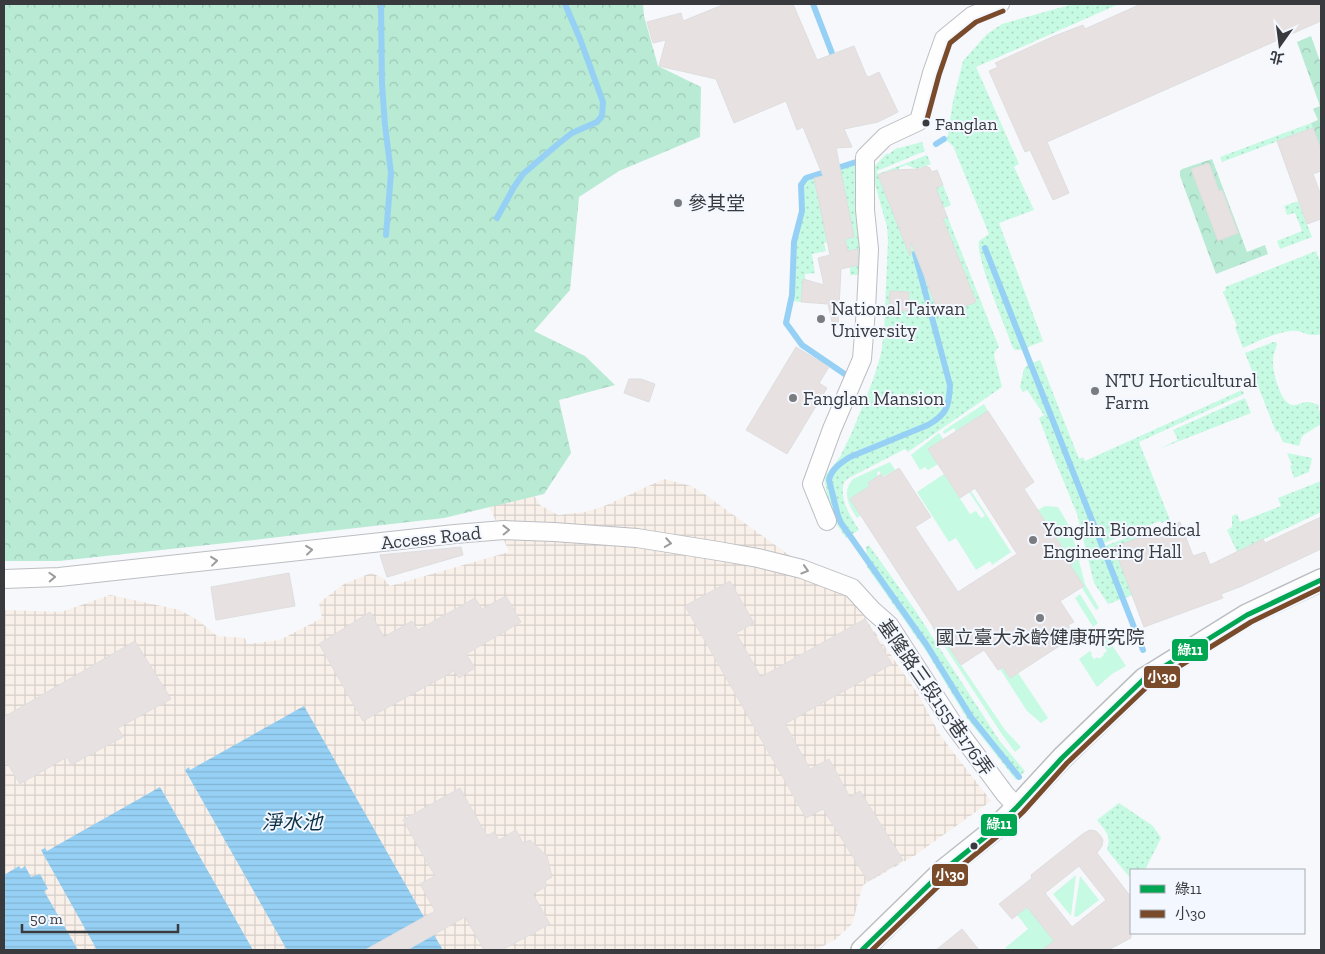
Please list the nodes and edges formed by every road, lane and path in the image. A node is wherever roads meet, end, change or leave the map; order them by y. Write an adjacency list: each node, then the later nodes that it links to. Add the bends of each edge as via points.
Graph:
1 (1000, 4): 2 (street, via 972,16 944,39 919,121 885,137 865,157 869,249 862,359 812,484)
2 (826, 521)
3 (4, 579): 5 (street, Access Road, one-way to 5, via 59,577 504,530 637,538 718,550 802,569)
4 (1321, 580): 6 (street, via 1247,615 1144,679 1062,758)
5 (852, 588): 6 (street, 基隆路三段155巷176弄, via 889,625 953,724)
6 (1017, 807): 7 (street, via 944,870)
7 (862, 950)

